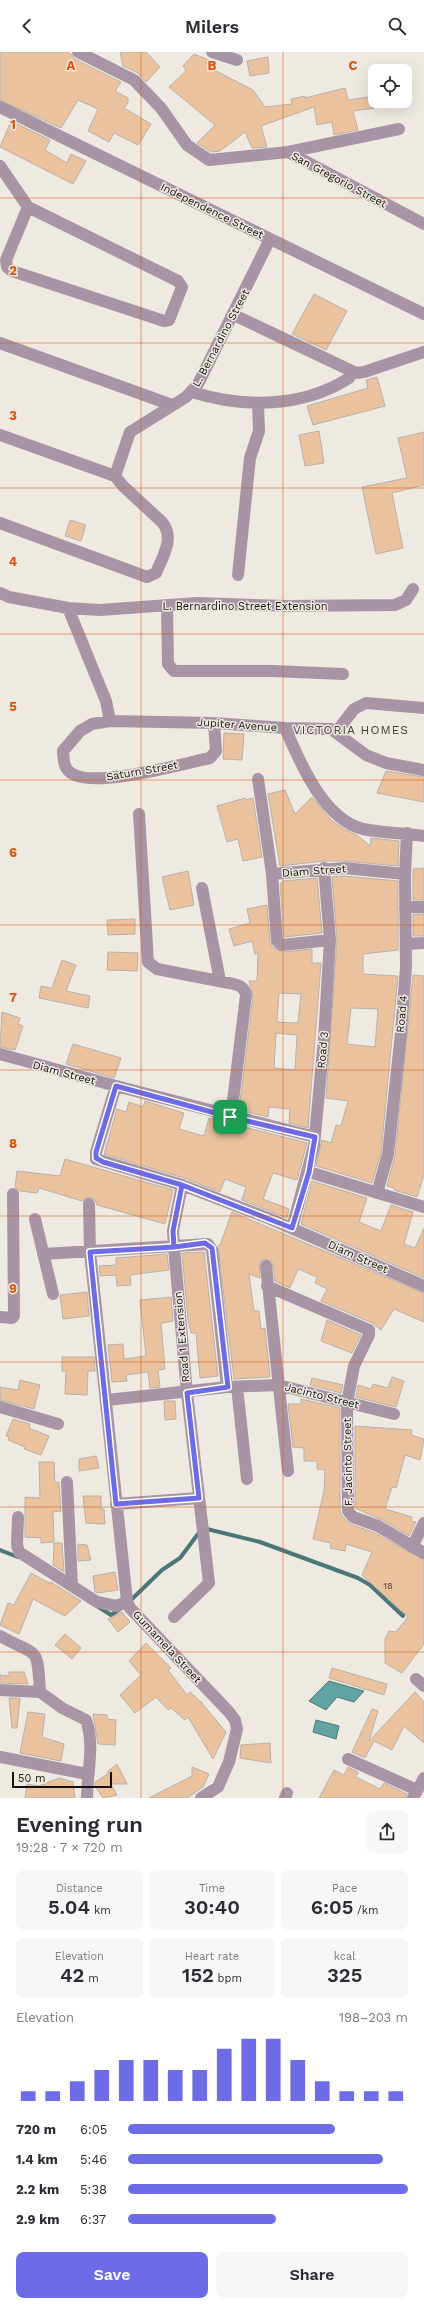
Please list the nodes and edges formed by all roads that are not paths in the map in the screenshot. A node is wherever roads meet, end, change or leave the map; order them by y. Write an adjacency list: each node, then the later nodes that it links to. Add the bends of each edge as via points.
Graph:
1 (78, 52): 6 (street, San Gregorio Street, via 134,80 161,108 187,145 209,160)
2 (212, 52): 3 (street)
3 (237, 60)
4 (1, 112): 10 (street, Independence Street)
5 (399, 129): 6 (street)
6 (288, 152): 9 (street, San Gregorio Street)
7 (0, 166): 8 (street)
8 (28, 207): 8 (street, via 6,260 6,268 164,321 171,317 182,287 175,278)
9 (424, 224)
10 (270, 239): 11 (street, Independence Street); 12 (street, L. Bernardino Street)
11 (424, 314)
12 (234, 316): 14 (street, via 356,373); 16 (street, L. Bernardino Street)
13 (0, 343): 18 (street)
14 (424, 352)
15 (349, 378): 17 (street, via 340,384 298,398)
16 (192, 392): 17 (street, via 218,400); 18 (street, L. Bernardino Street)
17 (258, 404): 22 (street, via 259,431 250,458)
18 (172, 405): 20 (street, L. Bernardino Street, via 130,432)
19 (0, 436): 20 (street)
20 (115, 476): 21 (street, via 168,529 169,540 156,573 152,576 147,577)
21 (0, 523)
22 (238, 575)
23 (413, 589): 25 (street, L. Bernardino Street Extension, via 406,600 395,604)
24 (0, 593): 26 (street, L. Bernardino Street Extension)
25 (168, 605): 26 (street, L. Bernardino Street Extension, via 100,610); 27 (street, via 168,664 174,671)
26 (68, 608): 29 (street, via 106,701)
27 (343, 674)
28 (424, 708): 32 (street, via 366,703 354,709)
29 (110, 721): 30 (street, Jupiter Avenue); 30 (street, Saturn Street, via 92,724 80,731 63,751 64,765 70,773 82,778 121,776 210,758 216,751)
30 (214, 723): 31 (street, Jupiter Avenue)
31 (285, 728): 32 (street, Jupiter Avenue); 36 (street, via 307,777 318,794 340,815 353,825 364,829)
32 (337, 731): 33 (street, via 353,747 373,758)
33 (424, 770)
34 (258, 779): 39 (street, Diam Street)
35 (139, 814): 47 (street, via 148,962 157,969)
36 (408, 833): 37 (street); 40 (street, Road 4)
37 (424, 836)
38 (324, 868): 39 (street, Diam Street); 40 (street, Diam Street); 44 (street, Road 3)
39 (272, 874): 44 (street, via 279,944)
40 (405, 874): 42 (street, Road 4)
41 (202, 888): 47 (street)
42 (405, 907): 43 (street); 46 (street, Road 4)
43 (424, 907)
44 (330, 940): 51 (street, Road 3)
45 (424, 943): 46 (street)
46 (406, 944): 54 (street, Road 4, via 394,1105 388,1154)
47 (220, 981): 50 (street, via 240,985 245,989 246,995)
48 (0, 1054): 49 (street, Diam Street)
49 (116, 1086): 50 (street, Diam Street); 53 (street, Diam Street, via 96,1158)
50 (230, 1117): 51 (street, Diam Street)
51 (315, 1137): 52 (street, Road 3)
52 (309, 1172): 54 (street); 59 (street, Road 3)
53 (182, 1185): 59 (street, Diam Street); 60 (street, Road 1 Extension, via 173,1231)
54 (377, 1192): 57 (street)
55 (13, 1194): 67 (street, via 14,1316)
56 (89, 1204): 61 (street, Gumamela Street)
57 (424, 1207)
58 (35, 1219): 62 (street)
59 (292, 1228): 65 (street, Diam Street)
60 (174, 1247): 61 (street); 69 (street, via 205,1243 212,1248); 70 (street, Road 1 Extension)
61 (90, 1252): 62 (street); 71 (street, Gumamela Street)
62 (43, 1254): 66 (street)
63 (266, 1266): 64 (street)
64 (267, 1286): 68 (street); 72 (street, F. Jacinto Street, via 369,1330 354,1366)
65 (424, 1286)
66 (53, 1294)
67 (0, 1317)
68 (278, 1385): 69 (street, Jacinto Street); 72 (street, Jacinto Street); 76 (street)
69 (232, 1387): 70 (street, Jacinto Street); 77 (street)
70 (187, 1393): 71 (street, Jacinto Street); 79 (street, Road 1 Extension)
71 (107, 1400): 80 (street, Gumamela Street)
72 (347, 1403): 74 (street, Jacinto Street); 83 (street, F. Jacinto Street, via 348,1511 353,1518 378,1526)
73 (0, 1407): 75 (street)
74 (394, 1414)
75 (58, 1424)
76 (288, 1471)
77 (247, 1479)
78 (67, 1482): 85 (street)
79 (199, 1498): 80 (street); 87 (street, Road 1 Extension, via 209,1584)
80 (116, 1504): 86 (street, Gumamela Street)
81 (18, 1517): 85 (street, via 17,1545 20,1552)
82 (424, 1523): 83 (street)
83 (412, 1547): 84 (street, F. Jacinto Street)
84 (424, 1553)
85 (72, 1586): 86 (street, via 104,1604 117,1606)
86 (127, 1601): 97 (street, Gumamela Street, via 130,1608 235,1720 237,1729 229,1762 218,1787)
87 (174, 1617)
88 (0, 1636): 90 (street, via 32,1651 37,1656)
89 (0, 1690): 90 (street)
90 (40, 1692): 93 (street, via 62,1708 86,1720 91,1745)
91 (0, 1757): 93 (street)
92 (348, 1759): 95 (street)
93 (87, 1774): 96 (street)
94 (424, 1778): 95 (street)
95 (415, 1794)
96 (87, 1798)
97 (201, 1798)

